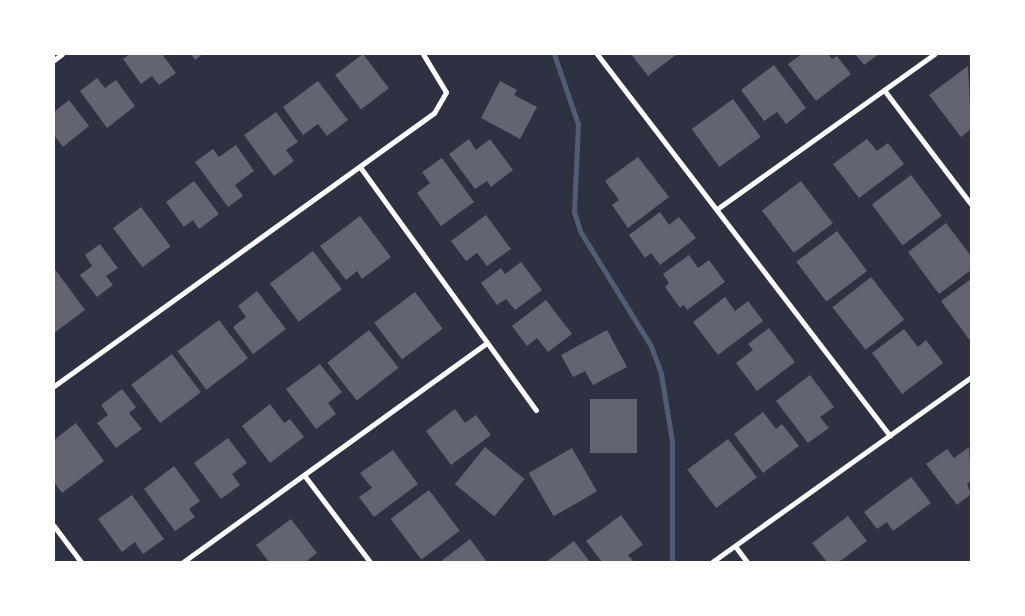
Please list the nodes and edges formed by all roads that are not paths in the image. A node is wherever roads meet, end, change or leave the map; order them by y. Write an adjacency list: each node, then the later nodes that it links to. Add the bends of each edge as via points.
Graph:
1 (62, 54): 5 (street)
2 (423, 54): 7 (street, via 446,92 434,113)
3 (596, 54): 9 (street)
4 (934, 54): 6 (street)
5 (54, 60)
6 (884, 90): 8 (street); 9 (street)
7 (360, 167): 10 (street); 12 (street)
8 (971, 204)
9 (717, 209): 14 (street)
10 (487, 343): 13 (street); 15 (street)
11 (971, 377): 14 (street)
12 (54, 386)
13 (536, 410)
14 (890, 436): 17 (street)
15 (304, 475): 19 (street); 20 (street)
16 (54, 526): 18 (street)
17 (735, 546): 21 (street); 22 (street)
18 (81, 562)
19 (183, 562)
20 (370, 562)
21 (712, 562)
22 (747, 562)

